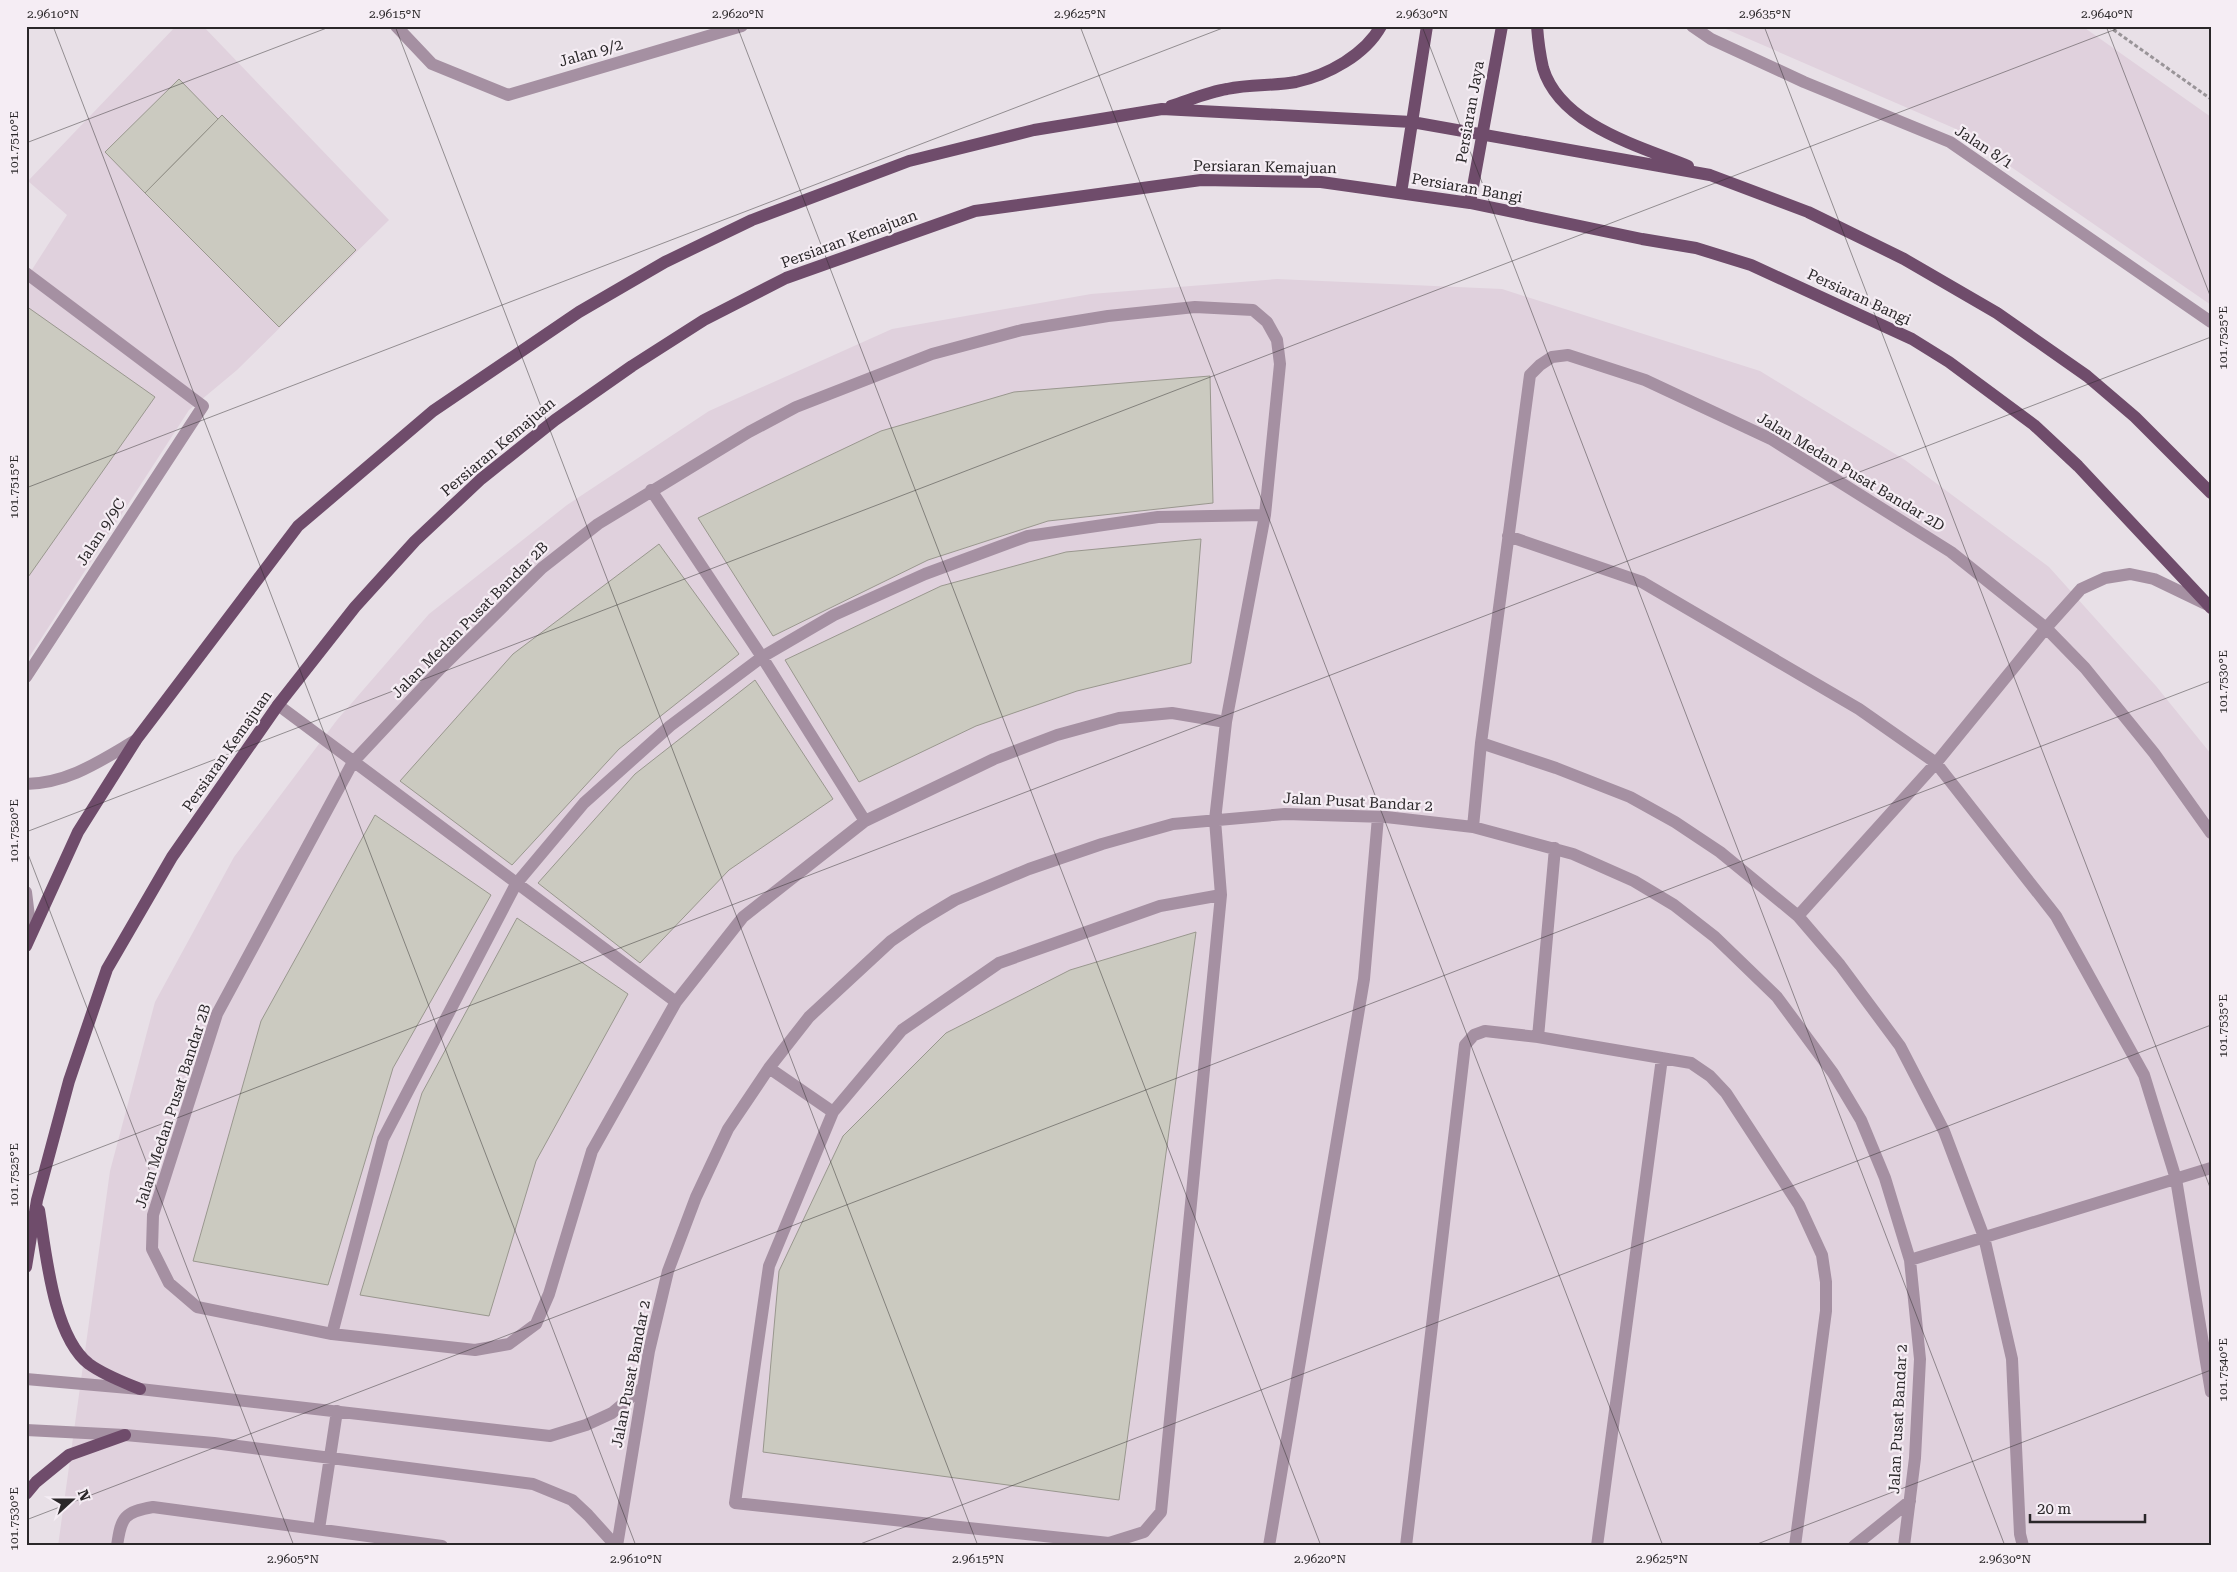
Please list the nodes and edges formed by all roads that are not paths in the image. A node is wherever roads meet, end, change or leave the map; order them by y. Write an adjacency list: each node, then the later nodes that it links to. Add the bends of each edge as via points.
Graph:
1 (396, 26): 2 (street, Jalan 9/2, via 432,64 508,95)
2 (742, 26)
3 (1382, 26): 8 (main road, via 1376,36 1332,70 1297,82 1227,89)
4 (1427, 26): 9 (main road)
5 (1502, 26): 10 (main road, Persiaran Jaya)
6 (1537, 26): 11 (main road, via 1544,69 1564,102 1583,119 1604,131)
7 (1692, 26): 15 (street, Jalan 8/1, via 1804,82 1950,142)
8 (1162, 109): 9 (main road); 26 (main road, via 1034,130 909,160 752,220 665,262 580,312 433,411 298,526)
9 (1412, 122): 10 (main road); 12 (main road)
10 (1482, 135): 11 (main road); 13 (main road, Persiaran Jaya)
11 (1710, 175): 17 (main road, via 1808,212 1904,259 1998,313 2087,376 2135,417)
12 (1401, 192): 13 (main road, Persiaran Bangi); 24 (main road, Persiaran Kemajuan, via 1321,182 1201,180 995,208 975,211 786,278 704,320 632,366 555,420 481,479 415,541 355,607)
13 (1470, 203): 20 (main road, Persiaran Bangi, via 1696,248 1751,265 1912,339 1949,362 2034,425 2126,514)
14 (26, 273): 23 (street, Jalan 9/9C, via 203,406)
15 (2211, 322)
16 (651, 490): 18 (street, Jalan Medan Pusat Bandar 2B, via 796,407 932,354 1022,330 1195,306 1253,310 1267,322 1277,340 1280,364); 22 (street); 28 (street, Jalan Medan Pusat Bandar 2B, via 598,524 542,568 441,668)
17 (2211, 493)
18 (1265, 515): 22 (street, via 1158,517 1028,536 925,574 834,615); 25 (street, Jalan Medan Pusat Bandar 2B)
19 (1508, 536): 21 (street, Jalan Medan Pusat Bandar 2D, via 1530,375 1552,357 1568,356 1645,380 1770,439 1952,552); 27 (street, Jalan Medan Pusat Bandar 2D); 29 (street, via 1642,582 1859,709)
20 (2209, 606): 21 (street, via 2154,578 2130,574 2105,578 2081,589)
21 (2046, 628): 29 (street); 35 (street, Jalan Medan Pusat Bandar 2D, via 2085,668 2154,753)
22 (762, 657): 33 (street); 37 (street, via 670,726 584,803)
23 (26, 676)
24 (278, 705): 28 (street); 50 (main road, Persiaran Kemajuan, via 172,857 107,969 69,1081)
25 (1226, 722): 32 (street, Jalan Medan Pusat Bandar 2B); 33 (street, Jalan Medan Pusat Bandar 2B, via 1172,713 1119,718 1056,735 994,759)
26 (136, 740): 30 (street, via 95,765 66,777 47,783); 41 (main road, via 78,832)
27 (1481, 743): 34 (street, Jalan Medan Pusat Bandar 2D); 40 (street, via 1630,797 1720,852)
28 (353, 762): 37 (street); 54 (street, Jalan Medan Pusat Bandar 2B, via 217,1014 153,1215 152,1249 169,1283 197,1307)
29 (1936, 763): 40 (street); 49 (street, via 2056,916 2144,1074)
30 (26, 784)
31 (1378, 817): 32 (street, Jalan Pusat Bandar 2, via 1285,814); 34 (street, Jalan Pusat Bandar 2); 70 (street, via 1364,979)
32 (1215, 820): 39 (street, Jalan Medan Pusat Bandar 2B); 46 (street, Jalan Pusat Bandar 2, via 1173,824 1102,844 1029,869 955,900 891,941 864,965 809,1017)
33 (865, 821): 43 (street, Jalan Medan Pusat Bandar 2B, via 743,917)
34 (1472, 827): 36 (street, Jalan Pusat Bandar 2)
35 (2211, 833)
36 (1555, 848): 44 (street); 52 (street, Jalan Pusat Bandar 2, via 1634,881 1674,905 1715,937 1777,997 1833,1073 1861,1120 1885,1178)
37 (516, 884): 43 (street); 54 (street, via 383,1139)
38 (26, 892): 41 (street)
39 (1221, 895): 47 (street, via 1160,906 999,963 902,1030); 47 (street, Jalan Medan Pusat Bandar 2B, via 1161,1512 1144,1532 1109,1543 735,1503 769,1266)
40 (1798, 916): 51 (street, via 1840,965 1900,1046 1944,1130)
41 (31, 933): 42 (main road)
42 (26, 946)
43 (676, 1002): 54 (street, Jalan Medan Pusat Bandar 2B, via 592,1151 550,1294 536,1324 509,1344 475,1350)
44 (1538, 1037): 45 (street); 71 (street, via 1485,1031 1474,1035 1465,1045)
45 (1662, 1058): 66 (street, via 1691,1063 1726,1093 1799,1206 1822,1255 1826,1311); 72 (street)
46 (769, 1068): 47 (street); 56 (street, Jalan Pusat Bandar 2, via 728,1129 696,1197 668,1271 649,1350)
47 (833, 1112)
48 (2211, 1168): 49 (street)
49 (2176, 1179): 51 (street); 58 (street)
50 (37, 1200): 53 (main road, Persiaran Kemajuan); 57 (main road, via 53,1292 60,1319 73,1346 88,1363)
51 (1984, 1237): 52 (street); 75 (street, via 2012,1359 2020,1534)
52 (1910, 1260): 64 (street, Jalan Pusat Bandar 2, via 1920,1359)
53 (26, 1267)
54 (332, 1334)
55 (26, 1379): 57 (street)
56 (644, 1387): 59 (street, via 612,1414 550,1436); 69 (street, Jalan Pusat Bandar 2)
57 (140, 1389): 59 (street)
58 (2211, 1392)
59 (336, 1411): 62 (street)
60 (26, 1430): 61 (street)
61 (125, 1434): 62 (street); 63 (main road, via 68,1455)
62 (329, 1458): 65 (street); 69 (street, via 533,1484 572,1500)
63 (26, 1494)
64 (1910, 1501): 73 (street); 74 (street, Jalan Pusat Bandar 2)
65 (319, 1529): 67 (street, via 153,1507 133,1511 120,1525); 68 (street)
66 (1797, 1545)
67 (117, 1546)
68 (442, 1546)
69 (616, 1546)
70 (1269, 1546)
71 (1406, 1546)
72 (1597, 1546)
73 (1854, 1546)
74 (1904, 1546)
75 (2024, 1546)

